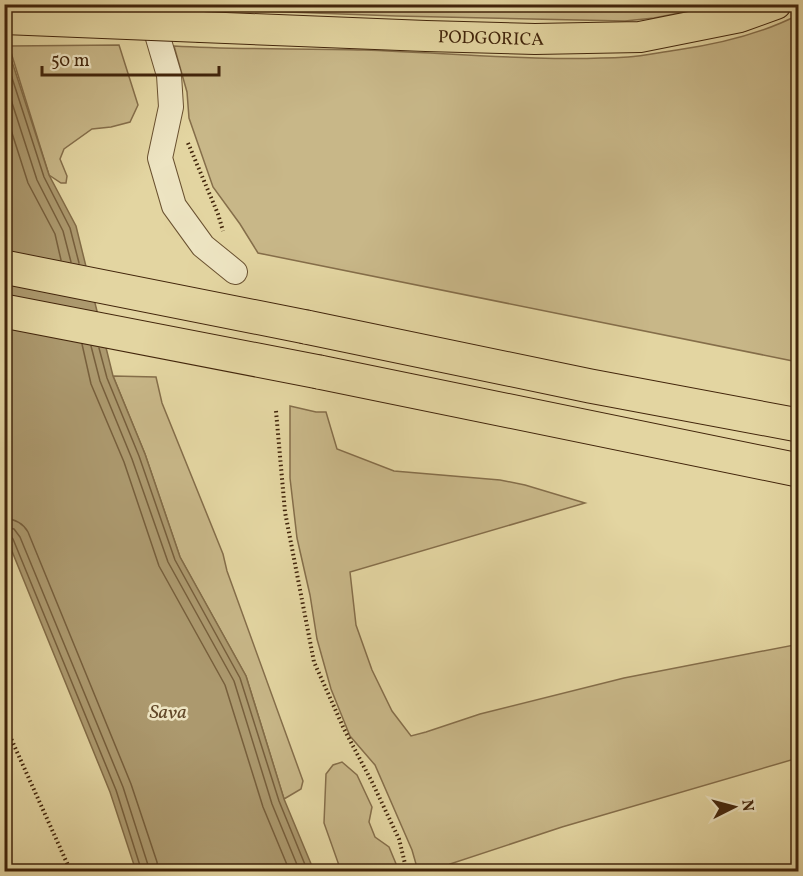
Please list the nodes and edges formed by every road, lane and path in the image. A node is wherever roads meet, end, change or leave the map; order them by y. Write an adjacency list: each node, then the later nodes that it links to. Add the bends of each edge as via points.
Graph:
1 (148, 4): 4 (lane, via 169,75)
2 (776, 4): 3 (main road, PODGORICA, bridge, via 740,17 640,38 535,39)
3 (4, 19)
4 (171, 107): 6 (path, via 218,214); 6 (lane, via 160,158 174,206 203,246)
5 (4, 267): 9 (highway, bridge)
6 (235, 272)
7 (4, 311): 10 (highway, bridge)
8 (276, 411): 13 (path, via 285,512 314,662 399,839)
9 (798, 425)
10 (798, 470)
11 (4, 723): 12 (path)
12 (71, 872)
13 (407, 872)

